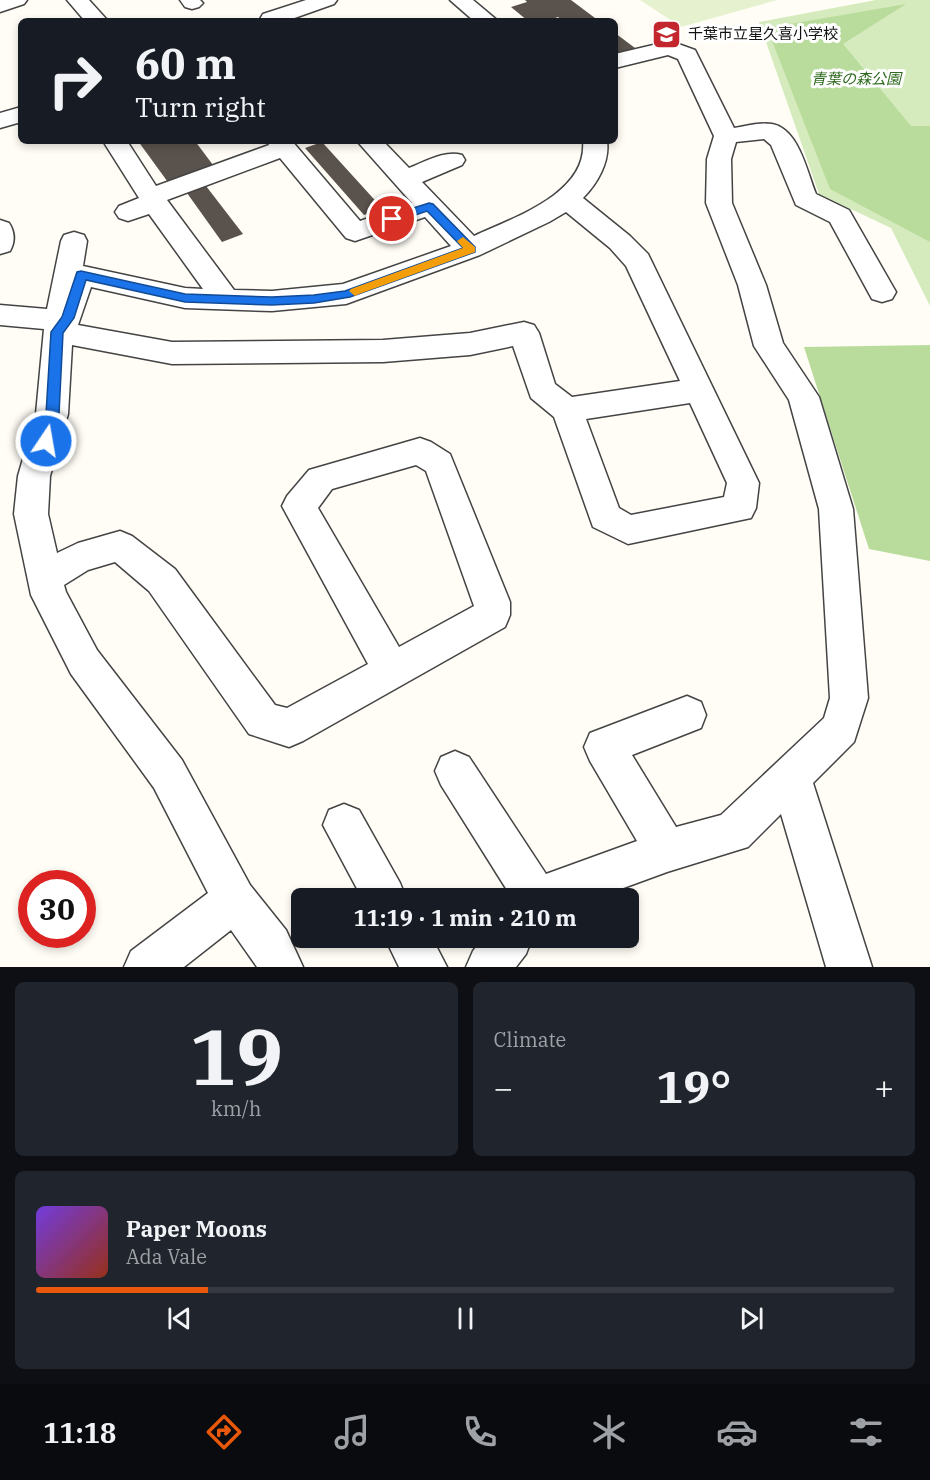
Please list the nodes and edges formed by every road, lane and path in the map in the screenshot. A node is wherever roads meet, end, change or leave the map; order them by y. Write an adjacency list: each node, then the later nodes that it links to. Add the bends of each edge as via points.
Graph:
1 (17, 0): 5 (street)
2 (77, 0): 8 (street)
3 (327, 0): 6 (street)
4 (460, 0): 7 (street)
5 (0, 6)
6 (270, 13)
7 (482, 17)
8 (94, 18)
9 (618, 60): 14 (street, via 670,48 687,55)
10 (18, 103): 11 (street)
11 (0, 104)
12 (18, 115): 13 (street)
13 (0, 120)
14 (726, 136): 29 (street, via 769,130 782,141 805,199 840,216); 39 (street, via 719,159 719,203 752,285 769,346 804,397 836,509 849,698 840,729)
15 (117, 144): 21 (street)
16 (372, 144): 20 (street)
17 (595, 144): 22 (street, via 585,181)
18 (282, 145): 21 (street); 23 (street, via 355,232)
19 (453, 160): 20 (street)
20 (405, 179): 23 (street)
21 (153, 200): 24 (street); 30 (street)
22 (567, 200): 28 (street); 33 (street, via 638,261)
23 (429, 207): 28 (street)
24 (128, 212)
25 (0, 229): 27 (street)
26 (74, 240): 32 (street)
27 (0, 245)
28 (471, 249): 30 (street, via 346,294 272,301)
29 (882, 292)
30 (225, 298): 32 (street, via 185,298 81,275 68,318)
31 (0, 315): 32 (street)
32 (58, 326): 34 (street, via 172,353 383,351 470,344 525,333 542,390); 35 (street, via 52,414 34,476 31,514)
33 (699, 390): 34 (street); 34 (street, via 743,483 740,508 628,531 605,517)
34 (567, 410)
35 (45, 578): 36 (street, via 78,558 120,546 162,580 263,721 272,724 290,728); 45 (street, via 49,595 84,662 168,774)
36 (392, 671): 36 (street, via 492,615 492,602 439,463 420,452 321,479 299,506)
37 (687, 715): 41 (street, via 604,747)
38 (455, 771): 43 (street)
39 (791, 778): 41 (street, via 733,832); 52 (street)
40 (344, 825): 42 (street)
41 (668, 851): 44 (street)
42 (380, 888)
43 (531, 888)
44 (566, 888)
45 (235, 900): 48 (street); 49 (street, via 270,946)
46 (413, 948): 50 (street)
47 (503, 948): 51 (street)
48 (147, 967)
49 (280, 967)
50 (424, 967)
51 (489, 967)
52 (849, 967)

